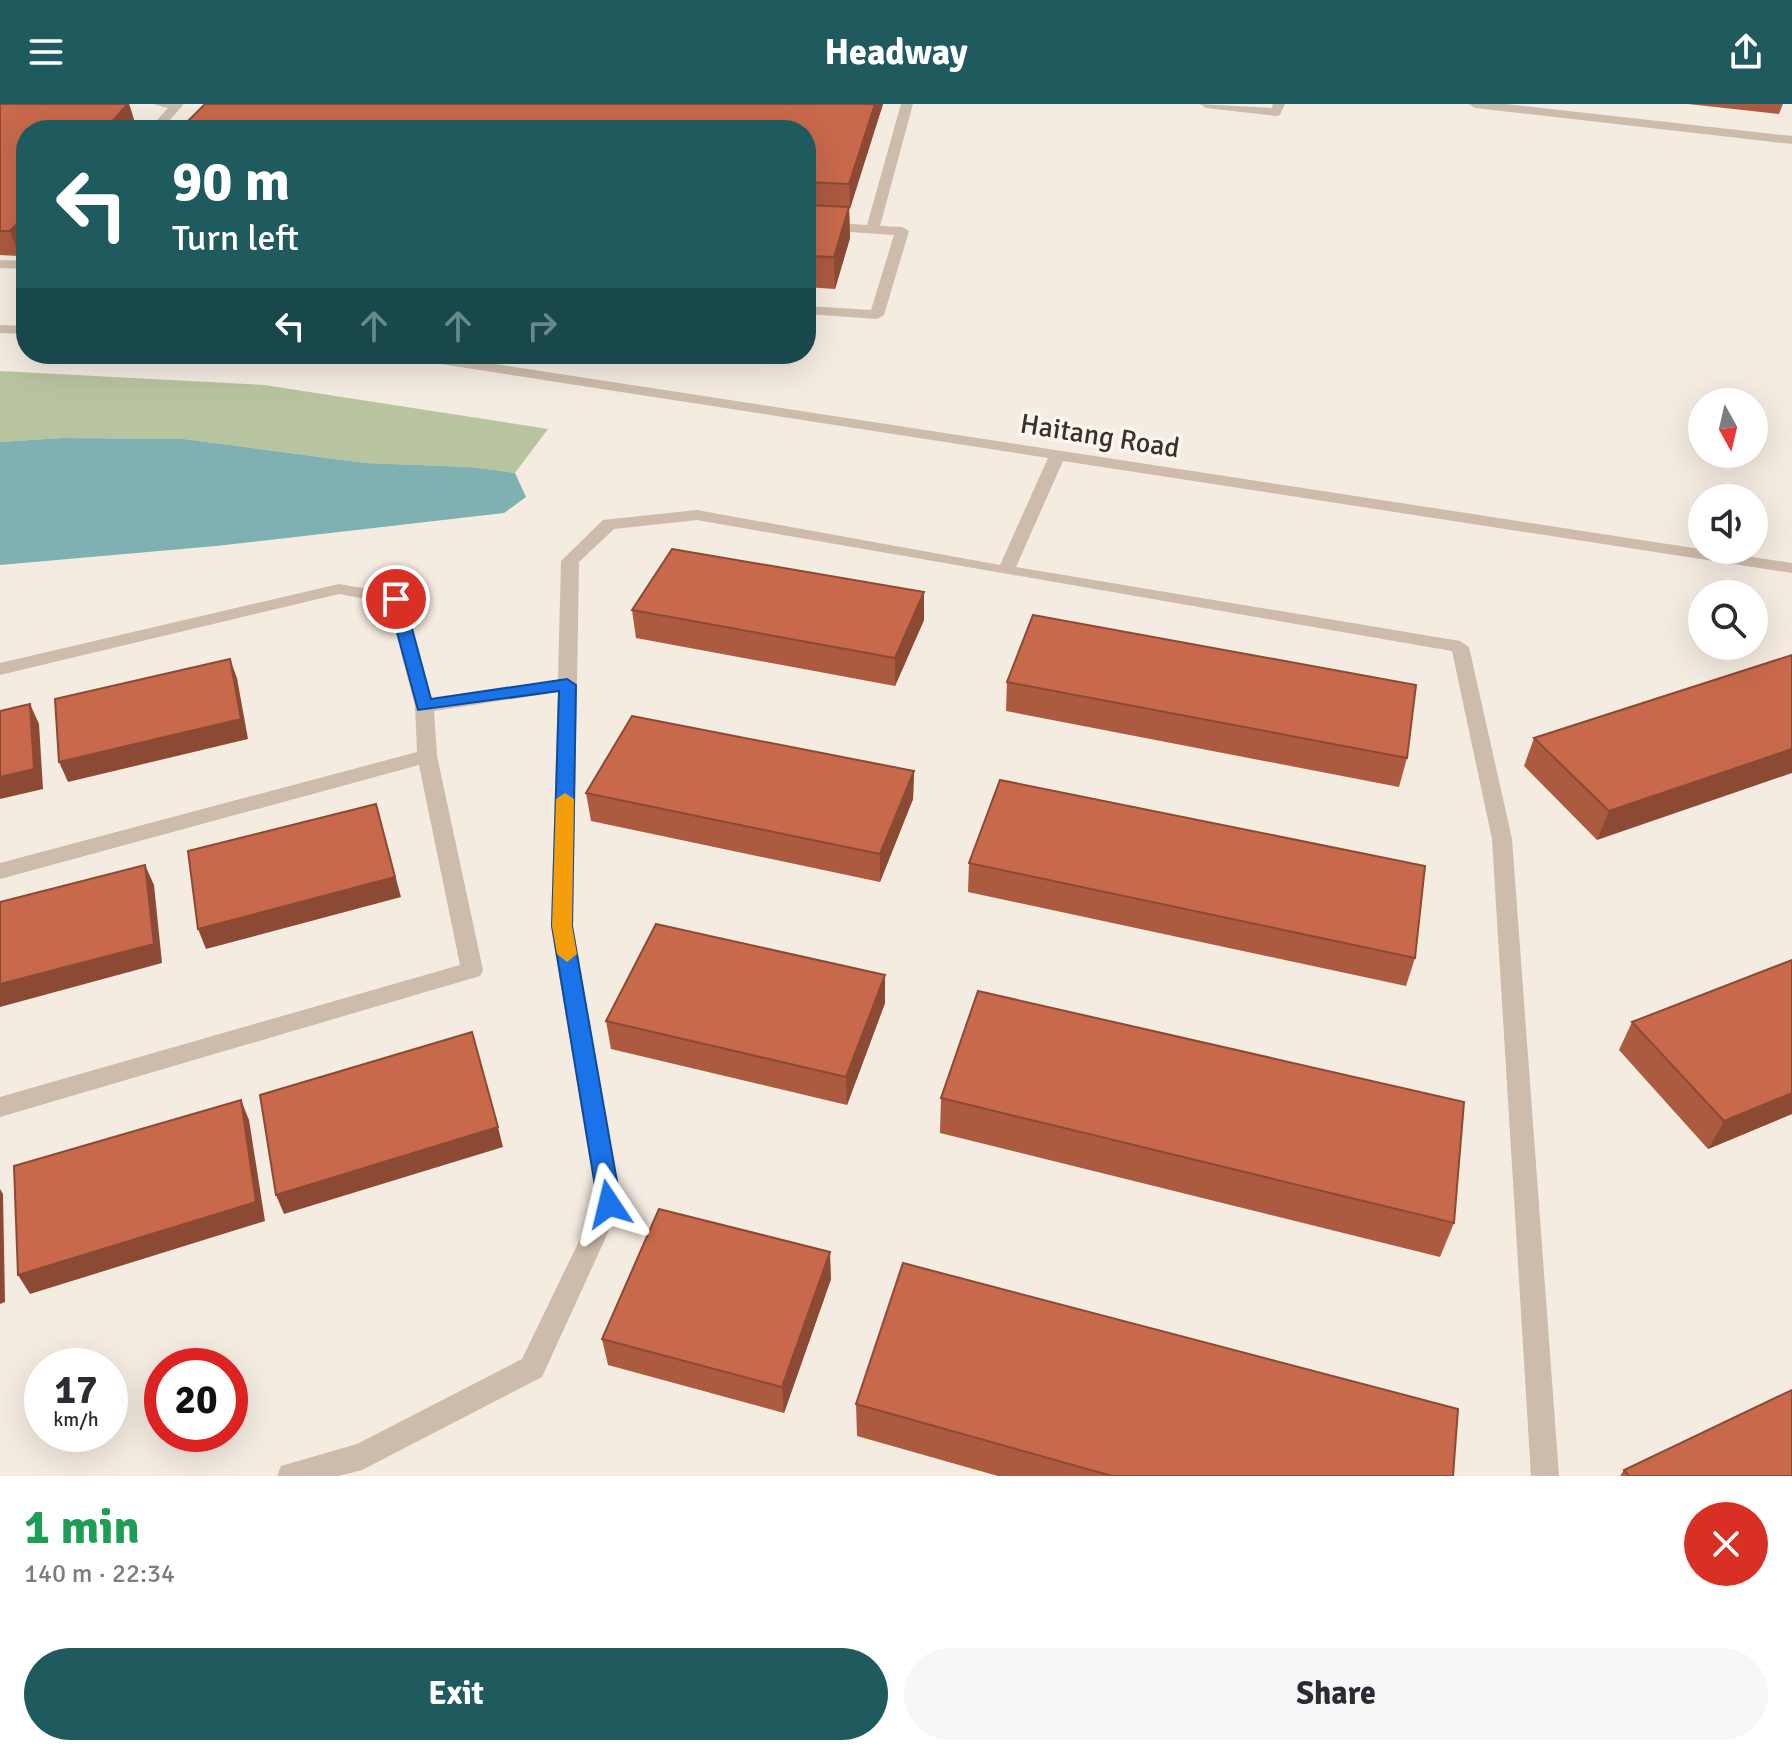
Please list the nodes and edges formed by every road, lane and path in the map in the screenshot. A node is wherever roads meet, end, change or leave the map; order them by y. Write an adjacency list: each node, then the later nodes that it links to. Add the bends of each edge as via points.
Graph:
1 (159, 104): 6 (street, via 177,105)
2 (907, 104): 9 (street)
3 (1206, 104): 4 (street, via 1276,112)
4 (1279, 104)
5 (1475, 104): 7 (street)
6 (163, 120)
7 (1792, 140)
8 (816, 226): 9 (street)
9 (872, 229): 10 (street, via 902,231 877,315)
10 (816, 311)
11 (466, 364): 12 (street, Haitang Road)
12 (1058, 455): 13 (street, Haitang Road); 14 (street)
13 (1792, 568)
14 (1006, 571): 16 (street, via 697,515 609,524 570,561); 22 (street, via 1460,647 1502,839)
15 (0, 669): 17 (street, via 339,589 396,599)
16 (567, 685): 17 (street); 21 (street, via 562,926 609,1204 532,1368 362,1456)
17 (424, 706): 18 (street)
18 (427, 756): 19 (street); 20 (street, via 472,970)
19 (0, 871)
20 (0, 1107)
21 (291, 1476)
22 (1545, 1476)

